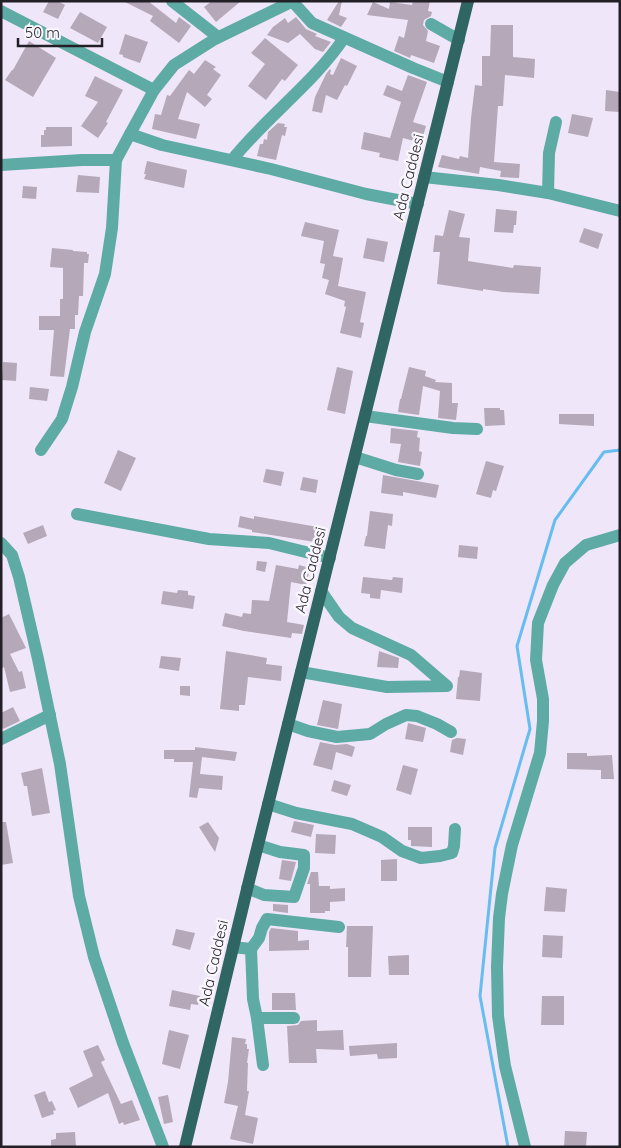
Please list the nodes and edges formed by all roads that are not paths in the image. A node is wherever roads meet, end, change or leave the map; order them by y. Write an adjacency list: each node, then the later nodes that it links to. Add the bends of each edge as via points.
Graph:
1 (172, 1): 6 (street)
2 (293, 1): 6 (street); 7 (street, via 312,23)
3 (468, 1): 8 (main road, Ada Caddesi)
4 (1, 11): 10 (street)
5 (431, 24): 8 (street)
6 (218, 37): 10 (street, via 174,65)
7 (344, 38): 9 (street); 14 (street, via 332,56)
8 (459, 40): 9 (main road, Ada Caddesi)
9 (448, 82): 16 (main road, Ada Caddesi)
10 (154, 90): 12 (street)
11 (556, 122): 17 (street, via 549,153)
12 (130, 134): 13 (street); 14 (street, via 162,145)
13 (116, 160): 15 (street); 22 (street, via 112,228 104,274 62,419)
14 (232, 160): 18 (street)
15 (1, 165)
16 (424, 178): 17 (street); 18 (main road, Ada Caddesi)
17 (548, 193): 19 (street)
18 (418, 204): 20 (main road, Ada Caddesi)
19 (620, 211)
20 (365, 416): 21 (street); 23 (main road, Ada Caddesi)
21 (477, 429)
22 (41, 450)
23 (354, 457): 24 (street); 28 (main road, Ada Caddesi)
24 (418, 474)
25 (77, 514): 28 (street, via 209,539 269,543)
26 (620, 535): 47 (street, via 586,545 565,563 538,623 536,660 543,699 541,745 512,845 502,894 497,966 498,1016 505,1066)
27 (1, 543): 31 (street, via 12,555)
28 (330, 558): 29 (main road, Ada Caddesi)
29 (321, 591): 30 (main road, Ada Caddesi); 30 (street, via 339,617 352,628 411,655 446,686 387,687)
30 (301, 672): 32 (main road, Ada Caddesi)
31 (50, 715): 34 (street); 45 (street, via 79,896 94,957)
32 (288, 724): 33 (street, via 336,736 370,734 406,715 417,716); 35 (main road, Ada Caddesi)
33 (451, 732)
34 (1, 738)
35 (268, 804): 36 (street, via 352,824 422,858 452,852); 37 (main road, Ada Caddesi)
36 (455, 829)
37 (258, 845): 38 (main road, Ada Caddesi); 38 (street, via 304,855 304,868 294,897 264,895)
38 (247, 888): 40 (main road, Ada Caddesi)
39 (339, 927): 41 (street, via 267,919)
40 (233, 947): 41 (street); 46 (main road, Ada Caddesi)
41 (250, 949): 42 (street)
42 (257, 1018): 43 (street); 44 (street)
43 (294, 1018)
44 (263, 1065)
45 (163, 1147)
46 (185, 1147)
47 (525, 1147)

